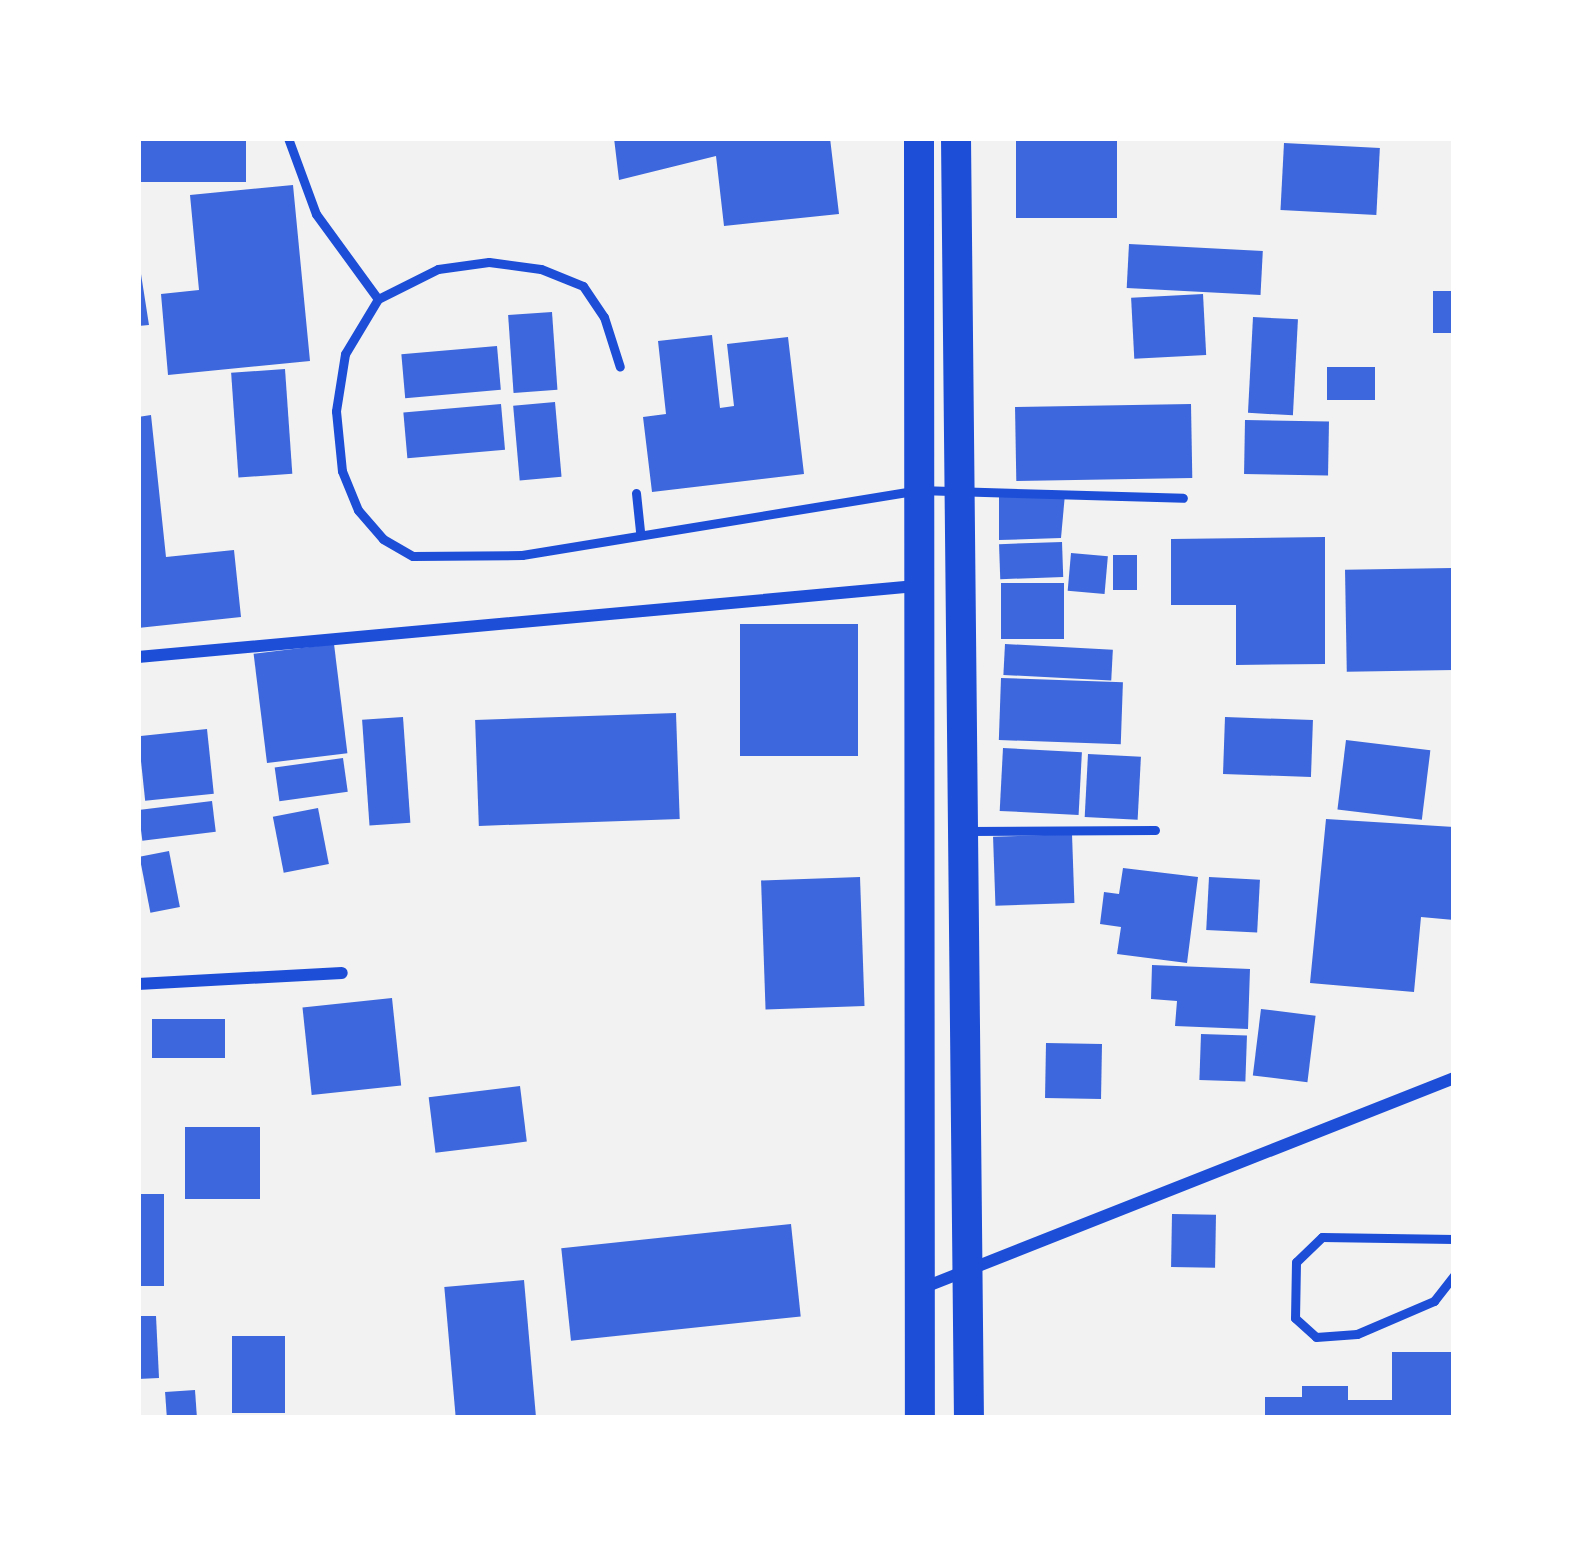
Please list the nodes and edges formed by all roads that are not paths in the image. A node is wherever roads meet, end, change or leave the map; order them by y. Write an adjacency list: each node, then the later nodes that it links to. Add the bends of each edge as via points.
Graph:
1 (288, 138): 4 (lane, via 316,214)
2 (919, 138): 6 (main road)
3 (956, 138): 7 (main road)
4 (378, 299): 5 (lane, via 438,269 489,262 541,269 584,286); 10 (lane, via 345,354 336,411 342,471 358,510 383,539 413,556 522,555)
5 (620, 367)
6 (918, 490): 7 (lane); 10 (lane); 11 (main road)
7 (959, 491): 9 (lane); 14 (main road)
8 (636, 493): 10 (lane)
9 (1183, 498)
10 (640, 532)
11 (916, 586): 12 (street); 21 (main road)
12 (138, 657)
13 (1155, 830): 14 (lane)
14 (962, 831): 19 (main road)
15 (342, 973): 16 (street)
16 (138, 984)
17 (1454, 1078): 19 (street)
18 (1454, 1239): 20 (lane, via 1322,1238 1296,1262 1295,1318 1316,1337 1357,1334 1434,1301)
19 (968, 1271): 21 (street); 23 (main road)
20 (1454, 1275)
21 (920, 1289): 22 (main road)
22 (920, 1418)
23 (969, 1418)

